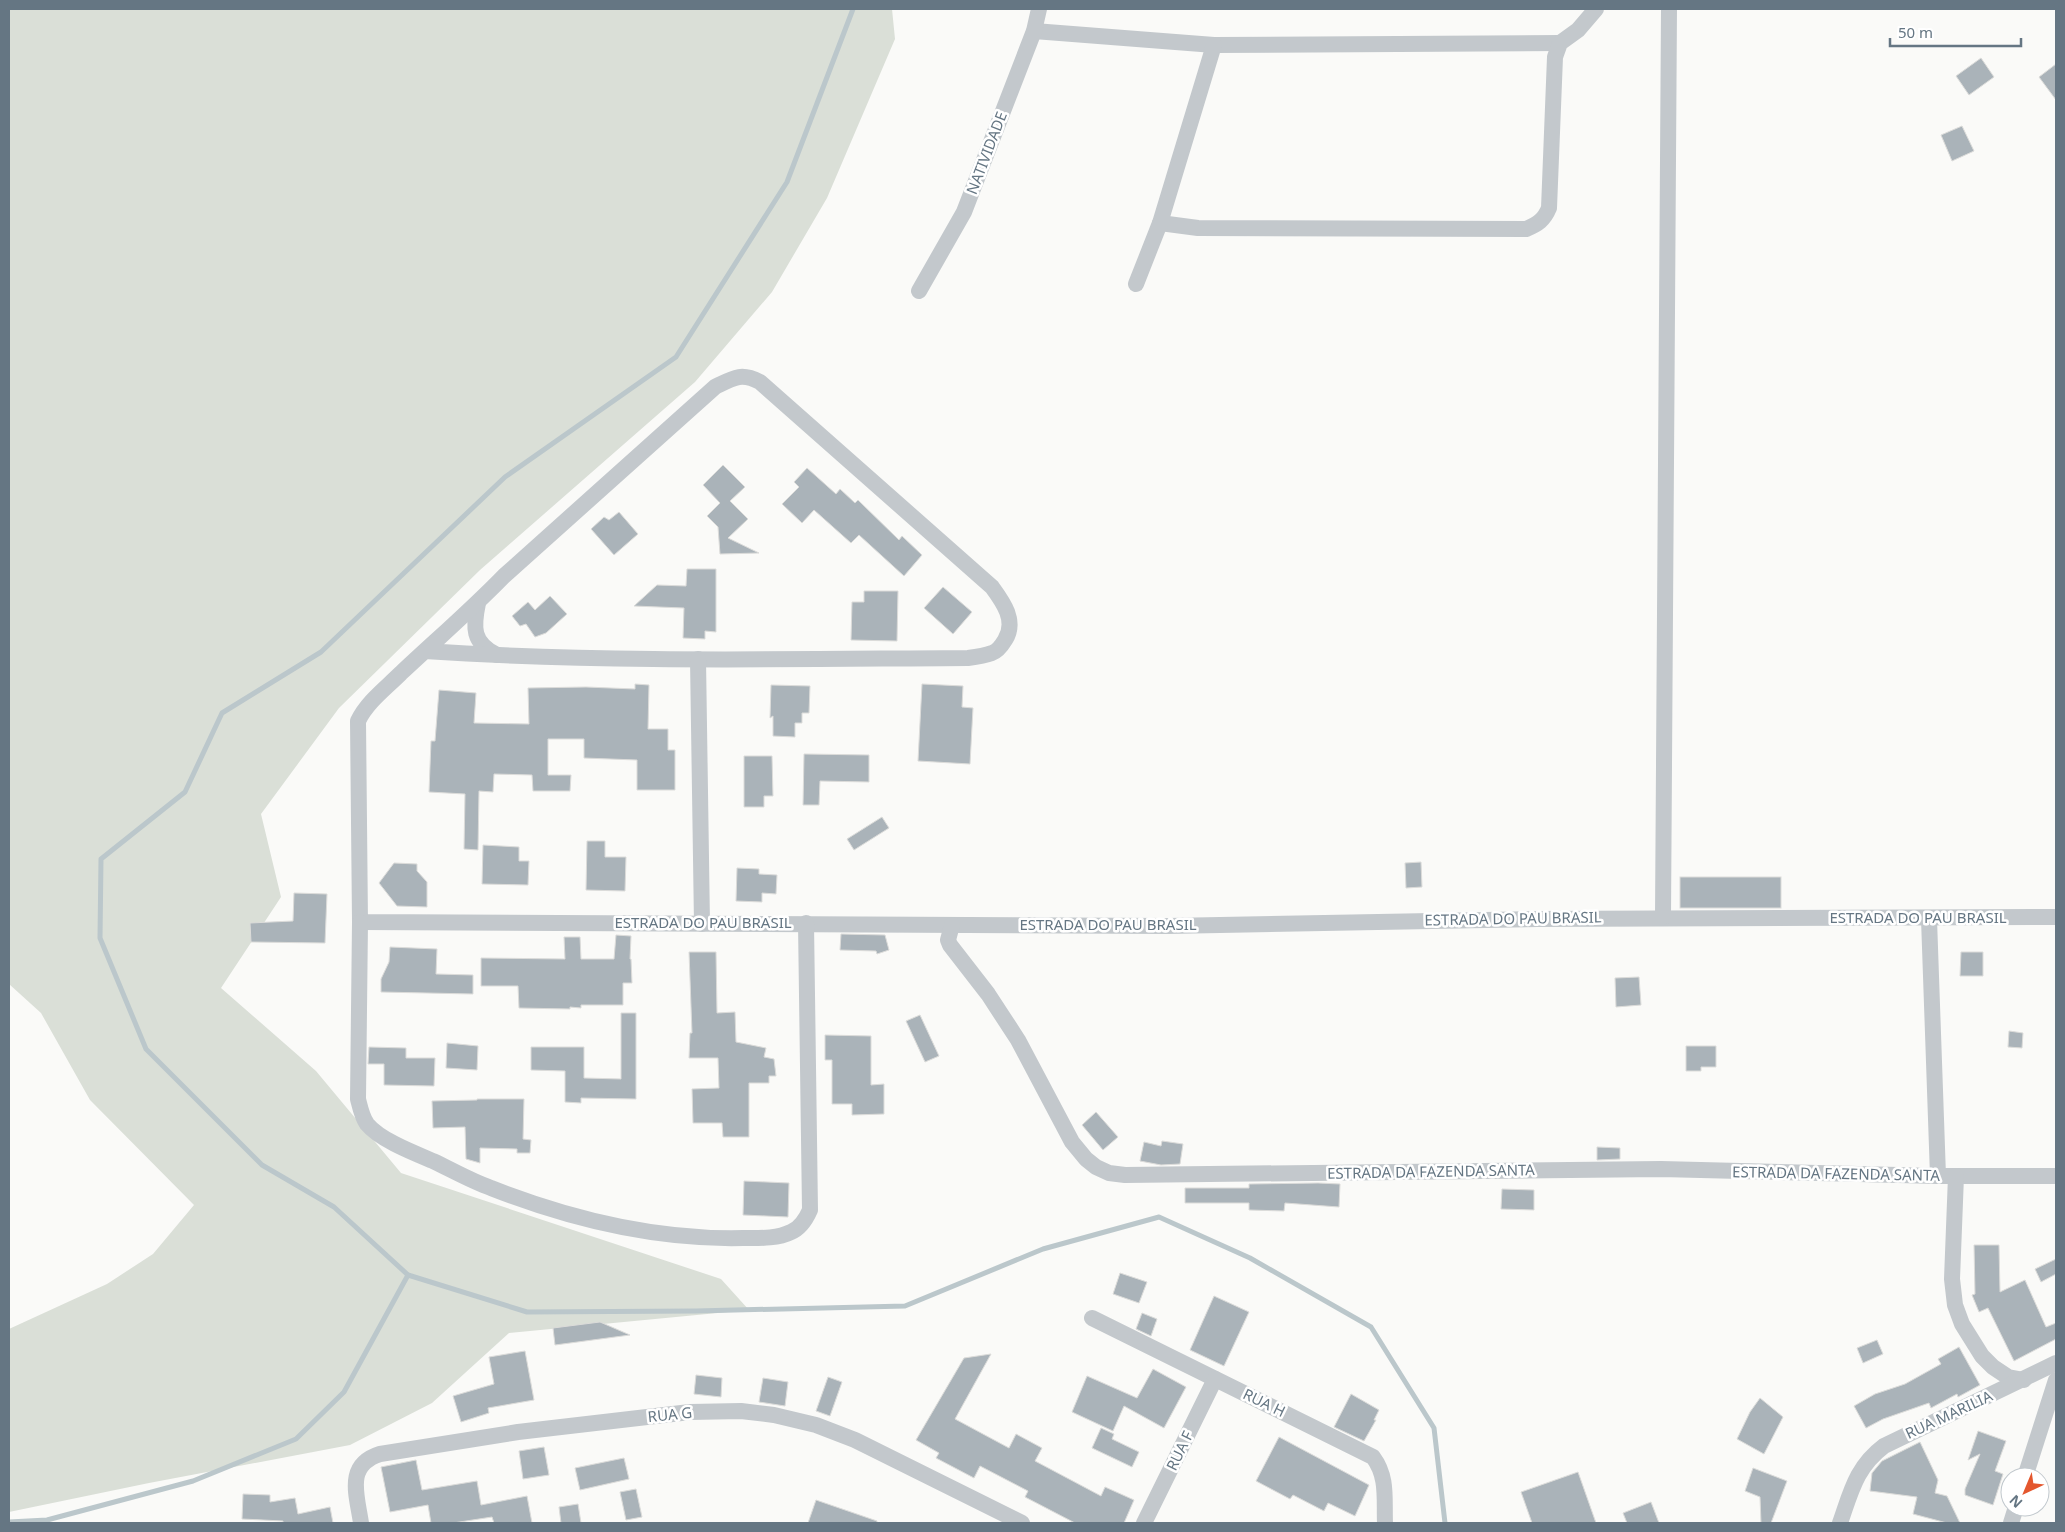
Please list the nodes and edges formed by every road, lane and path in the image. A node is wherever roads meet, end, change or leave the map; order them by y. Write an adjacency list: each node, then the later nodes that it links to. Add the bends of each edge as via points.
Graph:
1 (1039, 9): 4 (street, NATIVIDADE)
2 (1596, 9): 5 (street, via 1578,30)
3 (1669, 9): 15 (street)
4 (1034, 31): 6 (street); 9 (street, NATIVIDADE, via 964,212)
5 (1560, 42): 6 (street); 7 (street, via 1555,57 1549,208 1539,223 1526,229 1198,228)
6 (1214, 45): 7 (street)
7 (1160, 223): 8 (street)
8 (1136, 284)
9 (919, 291)
10 (478, 603): 11 (street); 12 (street, via 476,636 484,649); 13 (street, via 715,387 740,376 760,382 992,586 1010,620 1009,634 994,653 968,658)
11 (425, 651): 12 (street); 17 (street, via 362,712 358,721)
12 (499, 656): 13 (street)
13 (698, 659): 19 (street)
14 (2056, 917): 16 (street, ESTRADA DO PAU BRASIL)
15 (1663, 918): 16 (street, ESTRADA DO PAU BRASIL); 20 (street, ESTRADA DO PAU BRASIL, via 1168,926)
16 (1929, 919): 21 (street)
17 (360, 922): 18 (street, via 358,1099 367,1123 378,1133 491,1188 551,1208 612,1224 674,1235 716,1238 790,1233 803,1223 810,1210); 19 (street, ESTRADA DO PAU BRASIL)
18 (806, 923): 19 (street, ESTRADA DO PAU BRASIL); 20 (street, ESTRADA DO PAU BRASIL)
19 (702, 924)
20 (952, 925): 21 (street, ESTRADA DA FAZENDA SANTA, via 950,945 1018,1040 1072,1142 1086,1159 1108,1173 1661,1170)
21 (1938, 1176): 22 (street, ESTRADA DA FAZENDA SANTA)
22 (1956, 1176): 23 (street, ESTRADA DA FAZENDA SANTA); 27 (street, via 1952,1271 1955,1305 1962,1324 1982,1356 2008,1377)
23 (2056, 1176)
24 (1092, 1318): 26 (street, RUA H)
25 (2056, 1363): 27 (street, RUA MARILIA)
26 (1215, 1379): 32 (street, RUA F); 33 (street, RUA H, via 1374,1457 1385,1482)
27 (2024, 1380): 34 (street, RUA MARILIA, via 1884,1446 1868,1459 1854,1482)
28 (2056, 1380): 29 (street)
29 (2028, 1467)
30 (361, 1523): 31 (street, RUA G, via 356,1480 359,1468 374,1456 518,1432 690,1412 741,1411 816,1425 855,1440)
31 (1022, 1523)
32 (1144, 1523)
33 (1385, 1523)
34 (1840, 1523)

